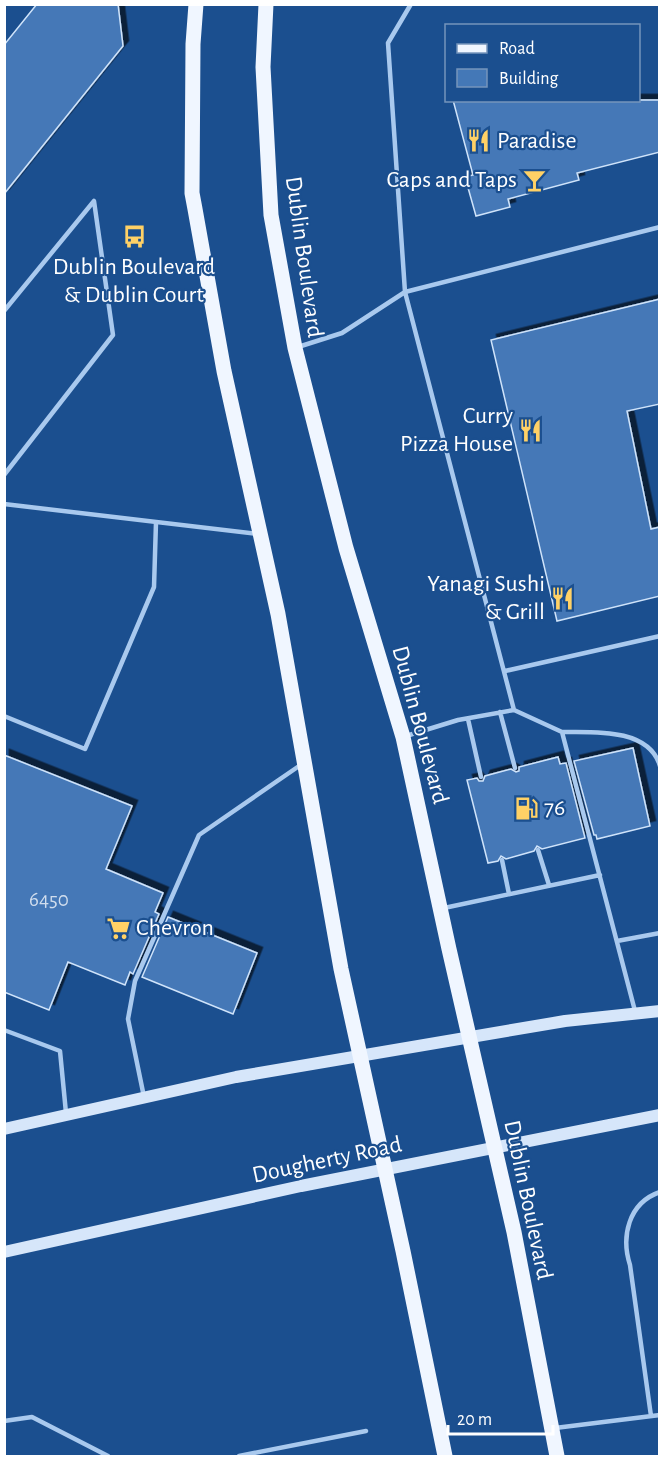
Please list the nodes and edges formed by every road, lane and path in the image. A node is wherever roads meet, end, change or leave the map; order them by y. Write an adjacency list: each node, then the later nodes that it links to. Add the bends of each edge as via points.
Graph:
1 (196, 4): 11 (main road, via 192,193 224,371)
2 (266, 4): 7 (main road, Dublin Boulevard, via 263,67 271,215)
3 (411, 4): 5 (lane, via 388,42)
4 (660, 227): 5 (lane)
5 (405, 292): 7 (lane, via 342,333); 13 (lane)
6 (4, 311): 8 (lane, via 94,201 113,335)
7 (295, 348): 19 (main road, Dublin Boulevard, via 346,548)
8 (4, 474)
9 (4, 504): 10 (lane)
10 (156, 522): 11 (lane); 16 (lane, via 154,587 85,749)
11 (260, 534): 20 (main road)
12 (660, 636): 13 (lane)
13 (505, 671): 14 (lane)
14 (514, 710): 15 (lane); 18 (lane)
15 (500, 712): 17 (lane); 22 (lane)
16 (4, 716)
17 (468, 719): 19 (lane); 23 (lane)
18 (562, 732): 21 (lane, via 602,732 635,739 657,755); 26 (lane)
19 (403, 737): 29 (main road, Dublin Boulevard)
20 (304, 762): 36 (main road); 37 (lane, via 199,835 135,981 129,1019)
21 (660, 766)
22 (515, 768)
23 (481, 777)
24 (538, 850): 27 (lane)
25 (502, 860): 28 (lane)
26 (600, 875): 27 (lane); 31 (lane)
27 (549, 885): 28 (lane)
28 (509, 894): 29 (lane)
29 (440, 909): 35 (main road, Dublin Boulevard)
30 (660, 933): 31 (lane)
31 (617, 941): 33 (lane)
32 (660, 1011): 33 (main road)
33 (636, 1014): 35 (main road)
34 (4, 1030): 38 (lane, via 60,1051)
35 (469, 1038): 36 (main road); 41 (main road, Dublin Boulevard)
36 (360, 1056): 37 (main road, via 236,1077); 42 (main road)
37 (144, 1098): 38 (main road)
38 (66, 1115): 40 (main road)
39 (660, 1115): 41 (main road, Dougherty Road)
40 (4, 1129)
41 (494, 1147): 42 (main road, Dougherty Road); 48 (main road, Dublin Boulevard)
42 (385, 1169): 44 (main road, Dougherty Road); 52 (main road)
43 (660, 1192): 46 (lane, via 640,1204 625,1233)
44 (4, 1252)
45 (660, 1415): 46 (lane)
46 (651, 1416): 48 (lane)
47 (4, 1421): 50 (lane, via 32,1417)
48 (551, 1428): 53 (main road, Dublin Boulevard)
49 (366, 1431): 51 (lane)
50 (108, 1456)
51 (239, 1456)
52 (444, 1456)
53 (557, 1456)

